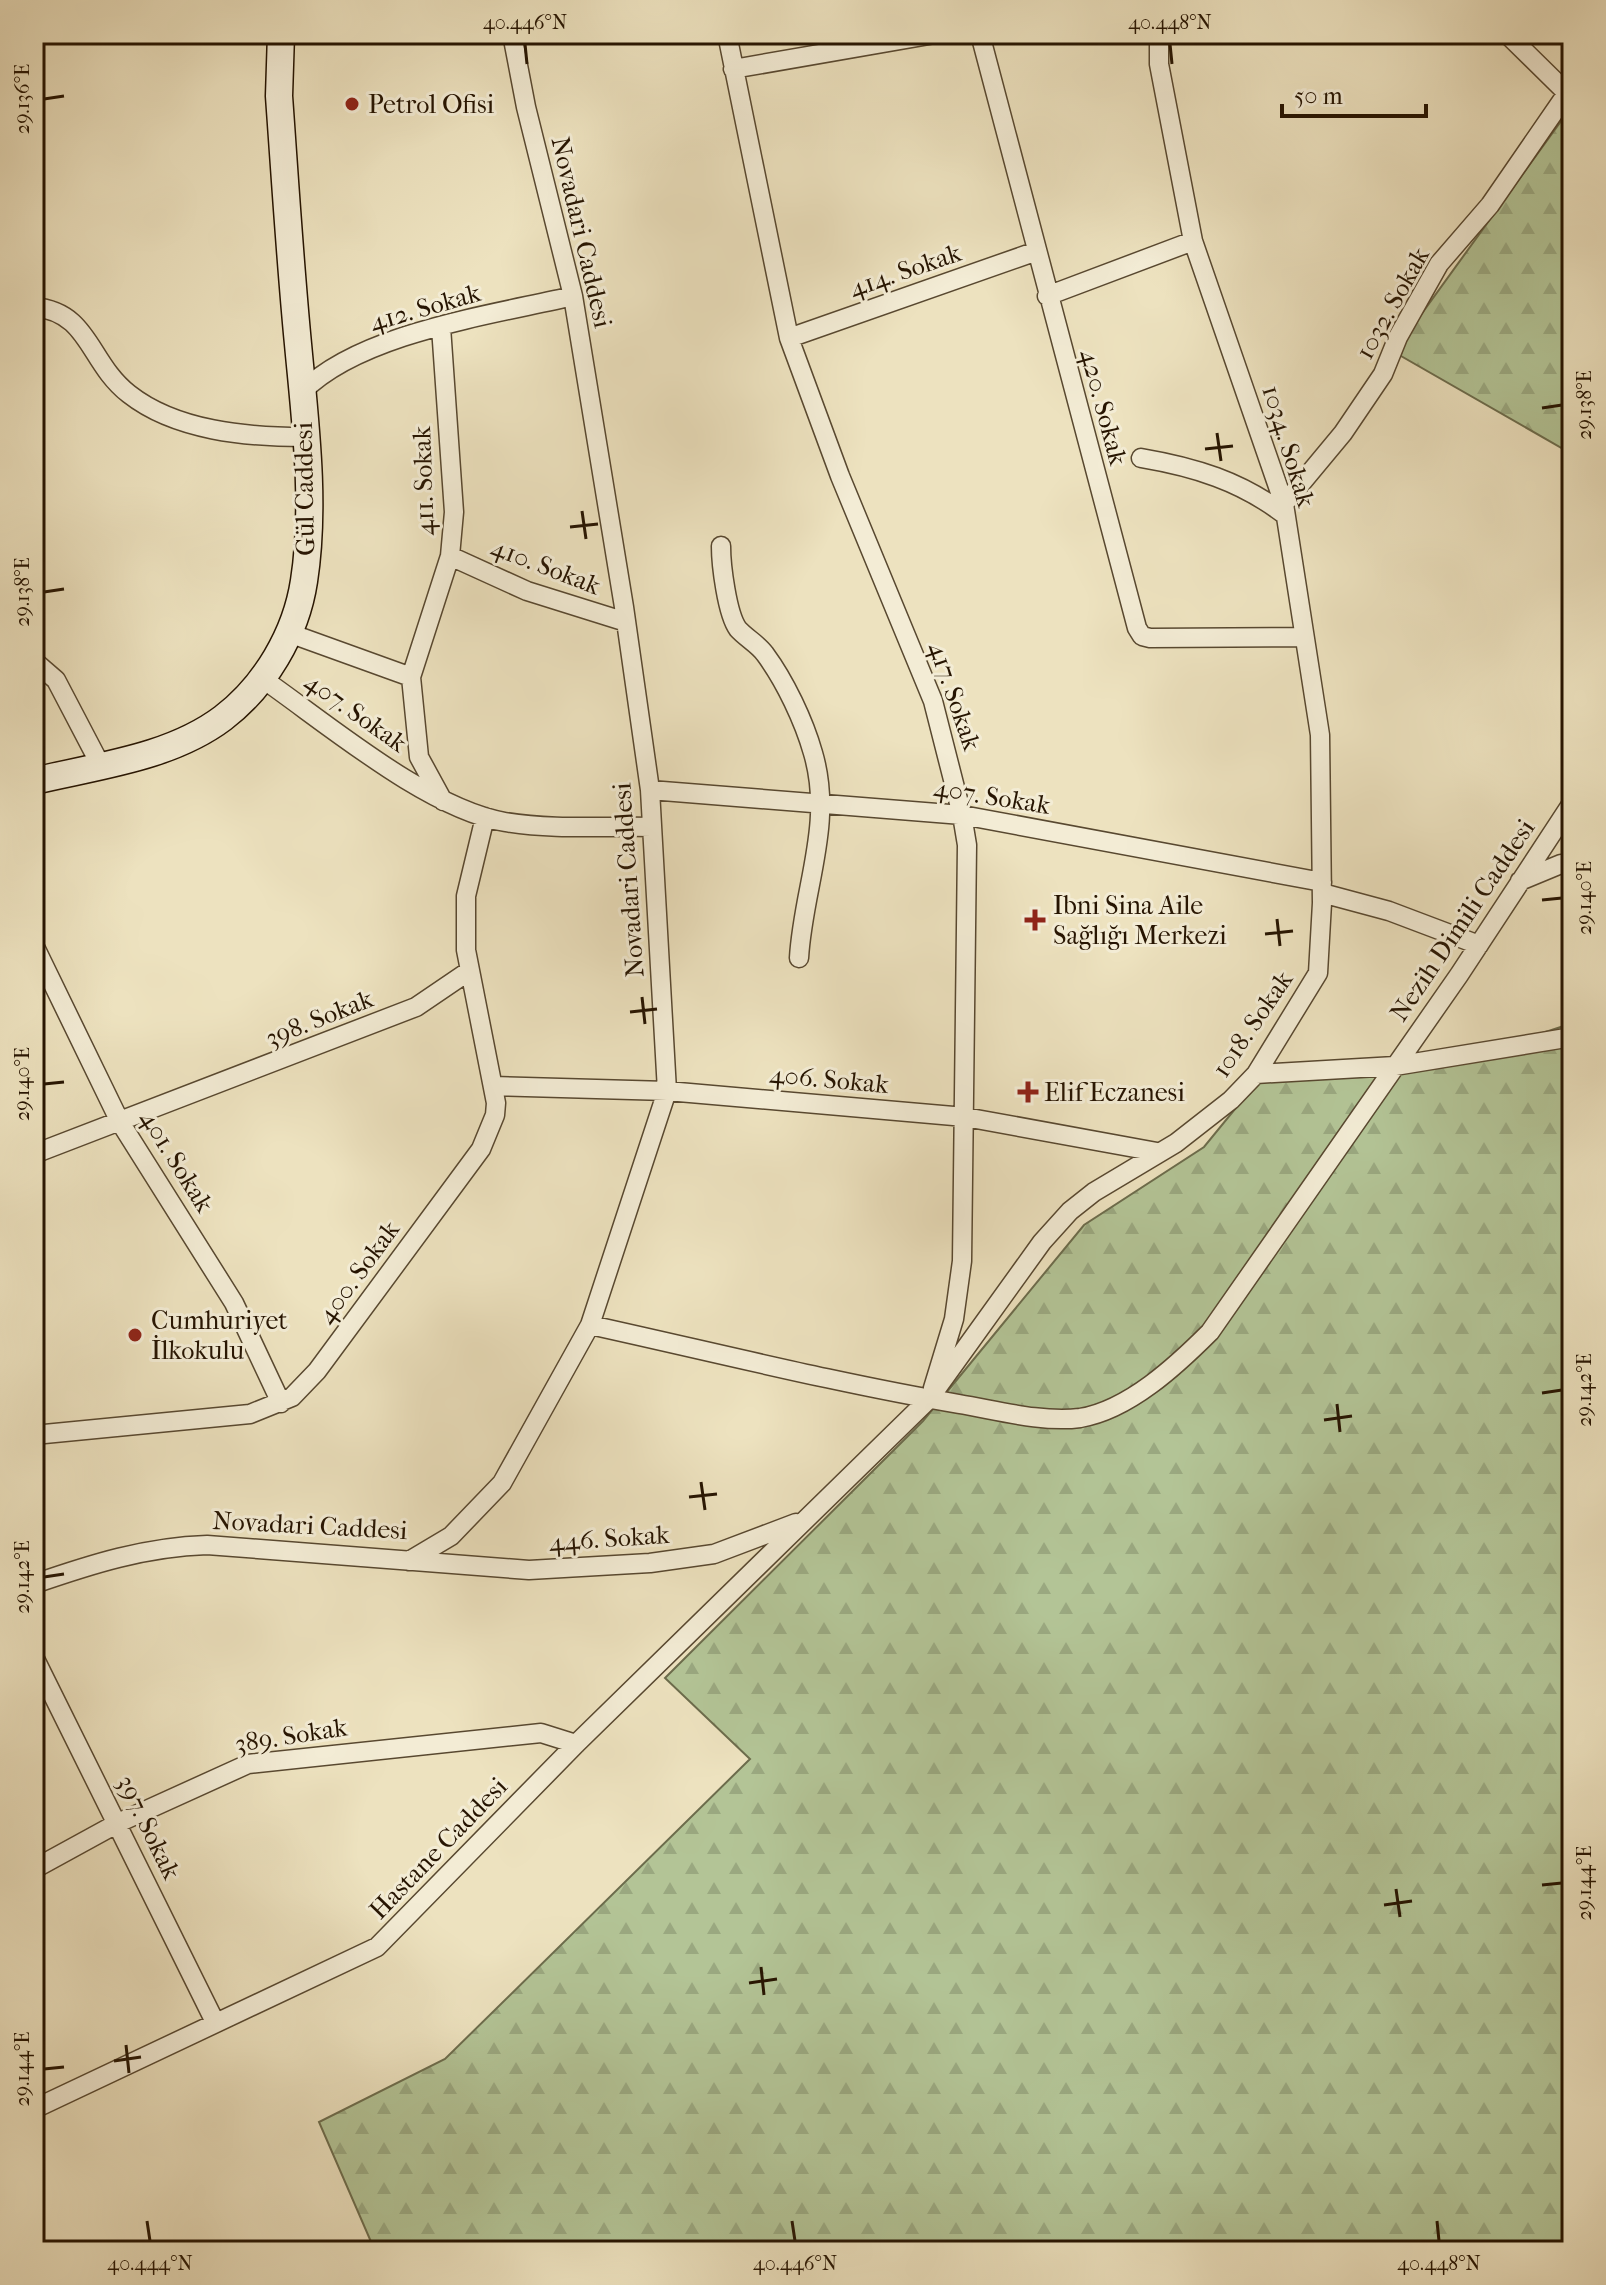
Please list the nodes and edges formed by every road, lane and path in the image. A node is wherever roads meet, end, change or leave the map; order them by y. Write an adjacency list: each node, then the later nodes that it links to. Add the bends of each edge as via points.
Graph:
1 (281, 34): 17 (main road, Gül Caddesi, via 279,96)
2 (512, 34): 12 (street, Novadari Caddesi)
3 (727, 34): 8 (street, 417. Sokak)
4 (935, 34): 8 (street)
5 (980, 34): 11 (street, 420. Sokak)
6 (1159, 34): 10 (street, 1034. Sokak, via 1159,64)
7 (1507, 34): 9 (street)
8 (733, 69): 16 (street, 417. Sokak)
9 (1570, 89): 20 (street, 1032. Sokak, via 1490,205 1439,264 1383,374)
10 (1193, 241): 13 (street); 20 (street, 1034. Sokak)
11 (1037, 251): 13 (street, 420. Sokak); 16 (street, 414. Sokak)
12 (573, 296): 15 (street, 412. Sokak); 23 (street, Novadari Caddesi)
13 (1047, 296): 25 (street, 420. Sokak, via 1142,636)
14 (34, 307): 18 (street, via 56,309 74,322 111,378 155,408 248,437)
15 (441, 327): 17 (street, 412. Sokak, via 346,358); 22 (street, 411. Sokak, via 454,512)
16 (789, 338): 35 (street, 417. Sokak, via 933,701)
17 (302, 392): 18 (main road, Gül Caddesi)
18 (304, 437): 24 (main road, Gül Caddesi, via 304,581)
19 (1141, 458): 20 (street, via 1201,470)
20 (1284, 509): 25 (street, 1034. Sokak)
21 (721, 546): 33 (street, via 733,617 738,629 764,651 781,682 813,753)
22 (450, 556): 23 (street, 410. Sokak, via 527,591); 27 (street, 411. Sokak)
23 (626, 622): 31 (street, Novadari Caddesi)
24 (289, 633): 27 (street); 28 (main road, Gül Caddesi)
25 (1302, 637): 40 (street, 1034. Sokak, via 1320,735)
26 (34, 661): 29 (street, via 56,680)
27 (411, 677): 32 (street, 411. Sokak, via 419,757)
28 (263, 679): 29 (main road, Gül Caddesi, via 223,718 188,739); 32 (street, 407. Sokak)
29 (101, 766): 30 (main road, Gül Caddesi)
30 (34, 781)
31 (650, 790): 33 (street, 407. Sokak); 37 (street, Novadari Caddesi)
32 (443, 801): 36 (street, 407. Sokak)
33 (821, 802): 35 (street, 407. Sokak); 43 (street, via 821,832 801,921)
34 (1572, 803): 39 (street, Nezih Dimili Caddesi)
35 (962, 815): 40 (street, 407. Sokak); 50 (street, 417. Sokak, via 967,845)
36 (485, 817): 37 (street, 407. Sokak, via 525,824); 44 (street, via 466,896)
37 (652, 827): 49 (street, Novadari Caddesi)
38 (1572, 864): 39 (street)
39 (1520, 881): 42 (street, Nezih Dimili Caddesi)
40 (1322, 888): 42 (street, 407. Sokak); 47 (street, 1018. Sokak, via 1318,973)
41 (34, 945): 51 (street, 401. Sokak)
42 (1479, 945): 46 (street, Nezih Dimili Caddesi)
43 (799, 958)
44 (469, 971): 48 (street, 400. Sokak); 51 (street, 398. Sokak, via 416,1007)
45 (1572, 1037): 46 (street)
46 (1395, 1066): 47 (street); 55 (street, Nezih Dimili Caddesi, via 1210,1332 1182,1360 1126,1398 1079,1418)
47 (1256, 1074): 52 (street, 1018. Sokak, via 1231,1100)
48 (494, 1086): 49 (street, 406. Sokak); 56 (street, 400. Sokak, via 495,1115 481,1149 317,1371)
49 (667, 1091): 50 (street, 406. Sokak); 54 (street, Novadari Caddesi)
50 (965, 1117): 52 (street, 406. Sokak); 55 (street, 417. Sokak, via 962,1261 954,1319)
51 (120, 1122): 53 (street, 398. Sokak); 56 (street, 401. Sokak, via 234,1303)
52 (1157, 1152): 55 (street, 1018. Sokak, via 1070,1211)
53 (34, 1154)
54 (590, 1325): 55 (street, Nezih Dimili Caddesi); 59 (street, Novadari Caddesi, via 502,1483 451,1536)
55 (929, 1399): 58 (street, 1018. Sokak)
56 (281, 1403): 57 (street, 400. Sokak, via 250,1414)
57 (34, 1435)
58 (806, 1519): 59 (street, 446. Sokak, via 714,1554 650,1563 529,1570); 62 (street, Hastane Caddesi)
59 (409, 1561): 60 (street, Novadari Caddesi, via 164,1546)
60 (34, 1584)
61 (34, 1657): 63 (street, 397. Sokak)
62 (576, 1744): 63 (street, 389. Sokak, via 541,1733 256,1762); 65 (street, Hastane Caddesi, via 377,1947)
63 (118, 1823): 64 (street, 389. Sokak); 65 (street, 397. Sokak)
64 (34, 1869)
65 (215, 2022): 66 (street, Hastane Caddesi)
66 (34, 2109)

